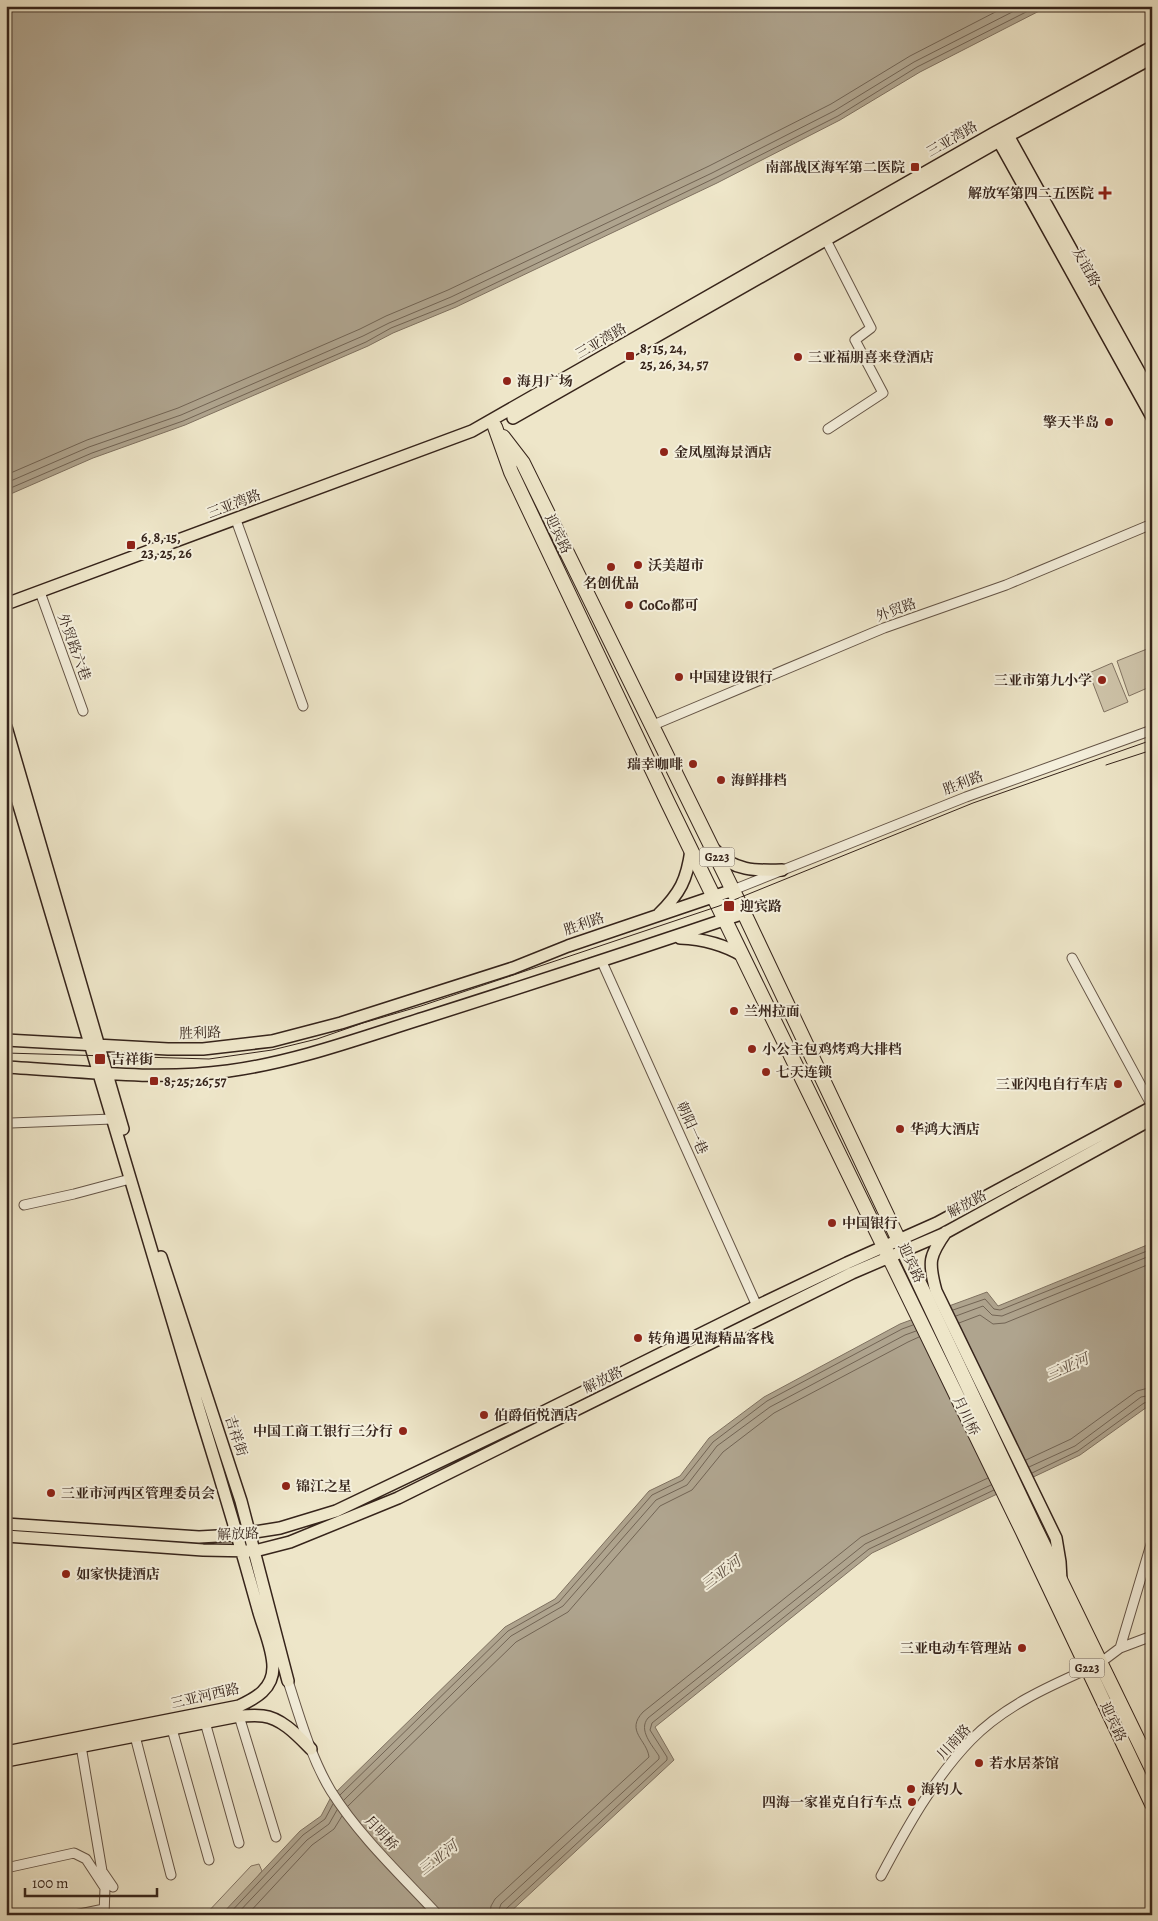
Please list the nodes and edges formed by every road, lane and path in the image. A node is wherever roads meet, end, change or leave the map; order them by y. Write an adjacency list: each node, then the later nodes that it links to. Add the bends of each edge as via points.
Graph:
1 (1152, 47): 3 (main road, 三亚湾路)
2 (1152, 58): 3 (main road, 三亚湾路)
3 (1001, 134): 4 (main road, 三亚湾路); 5 (main road, 友谊路); 6 (main road, 友谊路); 7 (main road, 三亚湾路)
4 (826, 240): 7 (main road, 三亚湾路); 8 (street, via 871,328 855,340 883,394)
5 (1152, 395)
6 (1152, 417)
7 (494, 424): 9 (main road, 三亚湾路); 15 (highway, 迎宾路 / G223, via 523,463); 20 (highway, 迎宾路 / G223, via 511,472)
8 (828, 429)
9 (236, 520): 11 (main road, 三亚湾路); 13 (street)
10 (1152, 524): 15 (street, 外贸路, via 1006,585 884,628)
11 (40, 592): 12 (main road, 三亚湾路); 14 (street, 外贸路六巷)
12 (6, 604)
13 (303, 706)
14 (83, 711)
15 (651, 726): 19 (highway, 迎宾路 / G223)
16 (6, 727): 32 (main road, 吉祥街)
17 (1152, 730): 21 (street, 胜利路, via 966,797)
18 (6, 762): 32 (main road, 吉祥街)
19 (712, 846): 21 (main road, via 719,856 741,868); 22 (highway, 迎宾路 / G223)
20 (691, 850): 23 (highway, 迎宾路 / G223); 25 (main road, via 685,880)
21 (782, 870): 22 (street, 胜利路)
22 (733, 890): 23 (main road, 胜利路); 24 (highway, 迎宾路 / G223)
23 (714, 896): 25 (main road, 胜利路); 26 (highway, 迎宾路 / G223)
24 (744, 913): 26 (main road); 42 (highway, 迎宾路 / G223)
25 (658, 916): 32 (main road, 胜利路, via 513,968 341,1023 272,1041 203,1049)
26 (725, 919): 27 (main road); 28 (highway, 迎宾路 / G223)
27 (674, 937): 28 (main road, via 708,940); 30 (main road)
28 (744, 956): 43 (highway, 迎宾路 / G223)
29 (1072, 958): 35 (street)
30 (602, 962): 34 (main road, via 281,1061 195,1075); 46 (street, 朝阳一巷)
31 (6, 1040): 32 (main road, 胜利路)
32 (94, 1045): 34 (main road, 吉祥街)
33 (6, 1067): 34 (main road)
34 (102, 1073): 36 (main road, 吉祥街); 49 (main road, 吉祥街, via 242,1500)
35 (1152, 1107): 42 (main road, 解放路)
36 (112, 1119): 38 (street); 39 (main road, 吉祥街)
37 (1152, 1119): 41 (main road, 解放路)
38 (11, 1123)
39 (130, 1179): 40 (street); 51 (main road, 吉祥街)
40 (24, 1205)
41 (946, 1232): 42 (main road, 解放路); 44 (main road, via 931,1263)
42 (902, 1245): 43 (main road, 解放路); 44 (highway, 迎宾路 / G223)
43 (886, 1252): 45 (highway, 迎宾路 / G223); 46 (main road, 解放路); 54 (main road, 解放路, via 843,1278 398,1498 290,1542)
44 (930, 1293): 48 (highway, 月川桥 / G223); 55 (main road, via 1049,1522 1059,1549)
45 (909, 1301): 48 (highway, 月川桥 / G223)
46 (757, 1306): 49 (main road, 解放路, via 336,1511)
47 (6, 1524): 51 (main road, 解放路, via 199,1537)
48 (1028, 1529): 55 (highway, 迎宾路 / G223); 58 (highway, 迎宾路 / G223)
49 (250, 1534): 51 (main road, 解放路); 54 (main road, 吉祥街)
50 (6, 1536): 53 (main road, 解放路)
51 (236, 1536): 53 (main road, 吉祥街)
52 (1152, 1541): 57 (street)
53 (241, 1551): 54 (main road, 解放路); 66 (main road, 三亚河西路, via 273,1657 268,1686 258,1697 239,1706)
54 (255, 1551): 59 (main road)
55 (1061, 1581): 58 (highway, 迎宾路 / G223)
56 (1152, 1636): 57 (street, 川南路)
57 (1120, 1648): 58 (street, 川南路)
58 (1094, 1666): 68 (highway, 迎宾路 / G223); 69 (highway, 迎宾路 / G223); 75 (street, 川南路, via 1050,1686 1006,1712 972,1739 917,1814)
59 (288, 1682): 65 (street, 月明桥)
60 (239, 1716): 61 (main road, 三亚河西路); 65 (main road, 三亚河西路, via 275,1719); 70 (street)
61 (205, 1722): 62 (main road, 三亚河西路); 71 (street)
62 (172, 1729): 63 (main road, 三亚河西路); 72 (street)
63 (135, 1736): 64 (main road, 三亚河西路); 74 (street)
64 (81, 1746): 67 (main road, 三亚河西路); 76 (street, via 102,1871)
65 (311, 1749): 79 (street, 月明桥, via 331,1790 352,1822)
66 (6, 1752)
67 (6, 1761)
68 (1152, 1769)
69 (1152, 1804)
70 (276, 1836)
71 (239, 1843)
72 (209, 1860)
73 (6, 1868): 77 (street, via 74,1854 86,1859 105,1888)
74 (171, 1875)
75 (881, 1876)
76 (113, 1887)
77 (104, 1912): 78 (street)
78 (75, 1915)
79 (438, 1915)

